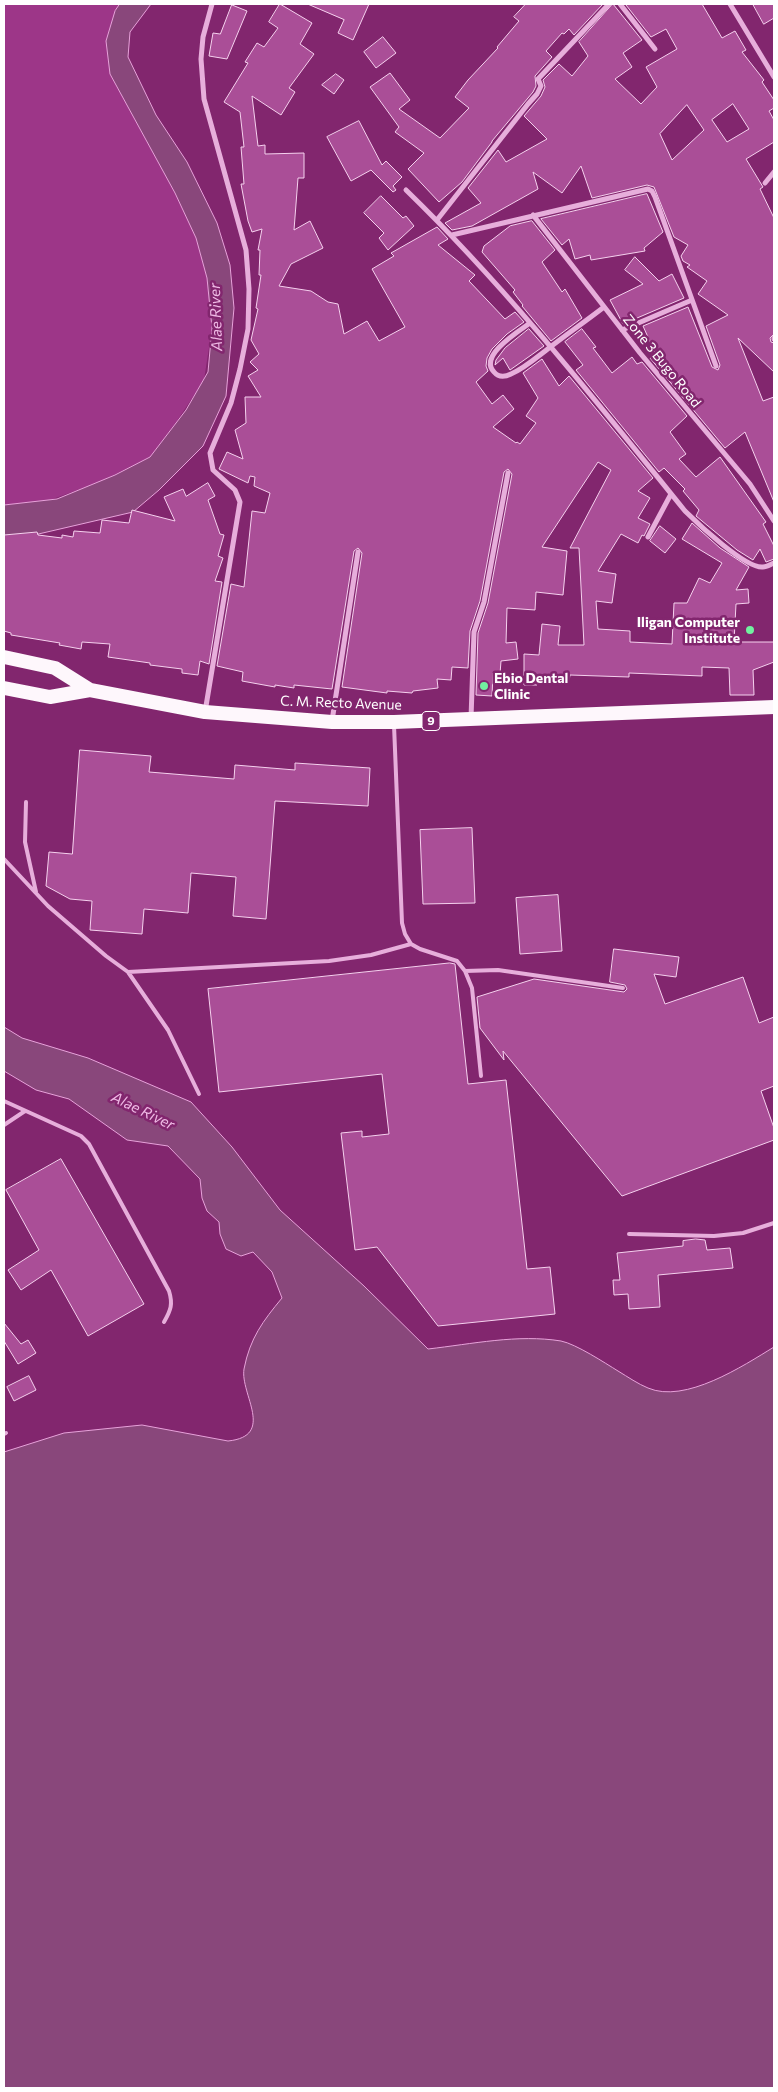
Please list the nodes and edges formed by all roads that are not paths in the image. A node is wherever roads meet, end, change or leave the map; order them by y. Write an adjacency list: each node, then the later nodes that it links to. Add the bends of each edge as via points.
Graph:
1 (212, 4): 29 (street, via 201,59 203,94 246,250 249,290 248,329 240,369 231,403 210,453 213,470 235,490 240,502)
2 (609, 4): 11 (street, via 538,79 541,86 537,94)
3 (620, 4): 5 (street)
4 (730, 4): 6 (street)
5 (655, 50)
6 (774, 77)
7 (774, 172): 8 (street)
8 (765, 183)
9 (406, 190): 11 (street)
10 (532, 215): 12 (street); 13 (street, via 648,189 654,197); 14 (street, Zone 3 Bugo Road)
11 (437, 220): 12 (street)
12 (452, 235): 15 (street)
13 (692, 300): 16 (street); 18 (street)
14 (604, 308): 16 (street, Zone 3 Bugo Road); 17 (street)
15 (530, 322): 17 (street); 17 (street, via 496,350 490,364 492,370 500,377 513,374)
16 (622, 330): 21 (street, Zone 3 Bugo Road, via 750,484)
17 (551, 347): 20 (street)
18 (716, 366)
19 (508, 473): 30 (street, via 484,602 474,632)
20 (671, 494): 22 (street); 24 (street, via 698,524 739,557 763,567)
21 (774, 521)
22 (648, 537)
23 (358, 552): 31 (street)
24 (774, 562)
25 (4, 657): 27 (highway, C. M. Recto Avenue / 9, via 55,668)
26 (4, 688): 27 (highway, C. M. Recto Avenue / 9, via 50,697)
27 (90, 690): 29 (highway, C. M. Recto Avenue / 9)
28 (774, 707): 30 (highway, C. M. Recto Avenue / 9)
29 (205, 712): 31 (highway, C. M. Recto Avenue / 9)
30 (471, 719): 32 (highway, C. M. Recto Avenue / 9)
31 (332, 722): 32 (highway, C. M. Recto Avenue / 9)
32 (394, 722): 36 (lane, via 402,923)
33 (26, 802): 35 (lane, via 24,842)
34 (4, 860): 35 (lane)
35 (37, 894): 38 (lane)
36 (411, 944): 37 (lane, via 457,961); 38 (lane, via 329,962)
37 (465, 971): 39 (lane, via 498,970); 40 (lane, via 472,988)
38 (128, 972): 41 (lane, via 168,1030)
39 (623, 988)
40 (481, 1076)
41 (199, 1094)
42 (4, 1101): 43 (lane)
43 (25, 1111): 44 (lane); 47 (lane, via 81,1136 89,1144 169,1291 172,1303)
44 (4, 1125)
45 (774, 1223): 46 (lane, via 743,1234)
46 (629, 1234)
47 (164, 1322)

